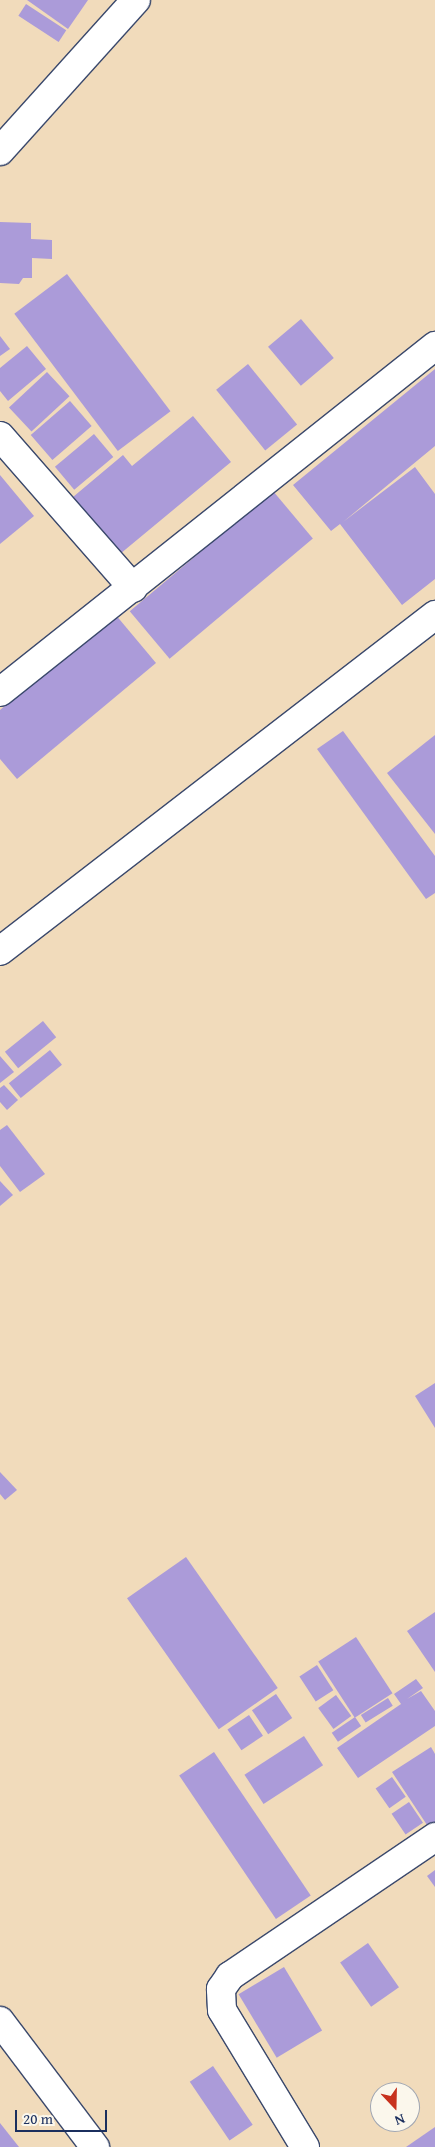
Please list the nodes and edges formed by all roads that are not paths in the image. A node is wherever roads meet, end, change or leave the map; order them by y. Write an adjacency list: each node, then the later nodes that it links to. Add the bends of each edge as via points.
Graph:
1 (136, 0): 2 (street)
2 (0, 151)
3 (435, 346): 5 (street)
4 (0, 436): 5 (street)
5 (134, 588): 7 (street)
6 (435, 615): 8 (street)
7 (0, 692)
8 (0, 951)
9 (435, 1837): 12 (street, via 230,1976 221,1989 222,2010)
10 (0, 2021): 11 (street)
11 (95, 2147)
12 (305, 2147)

